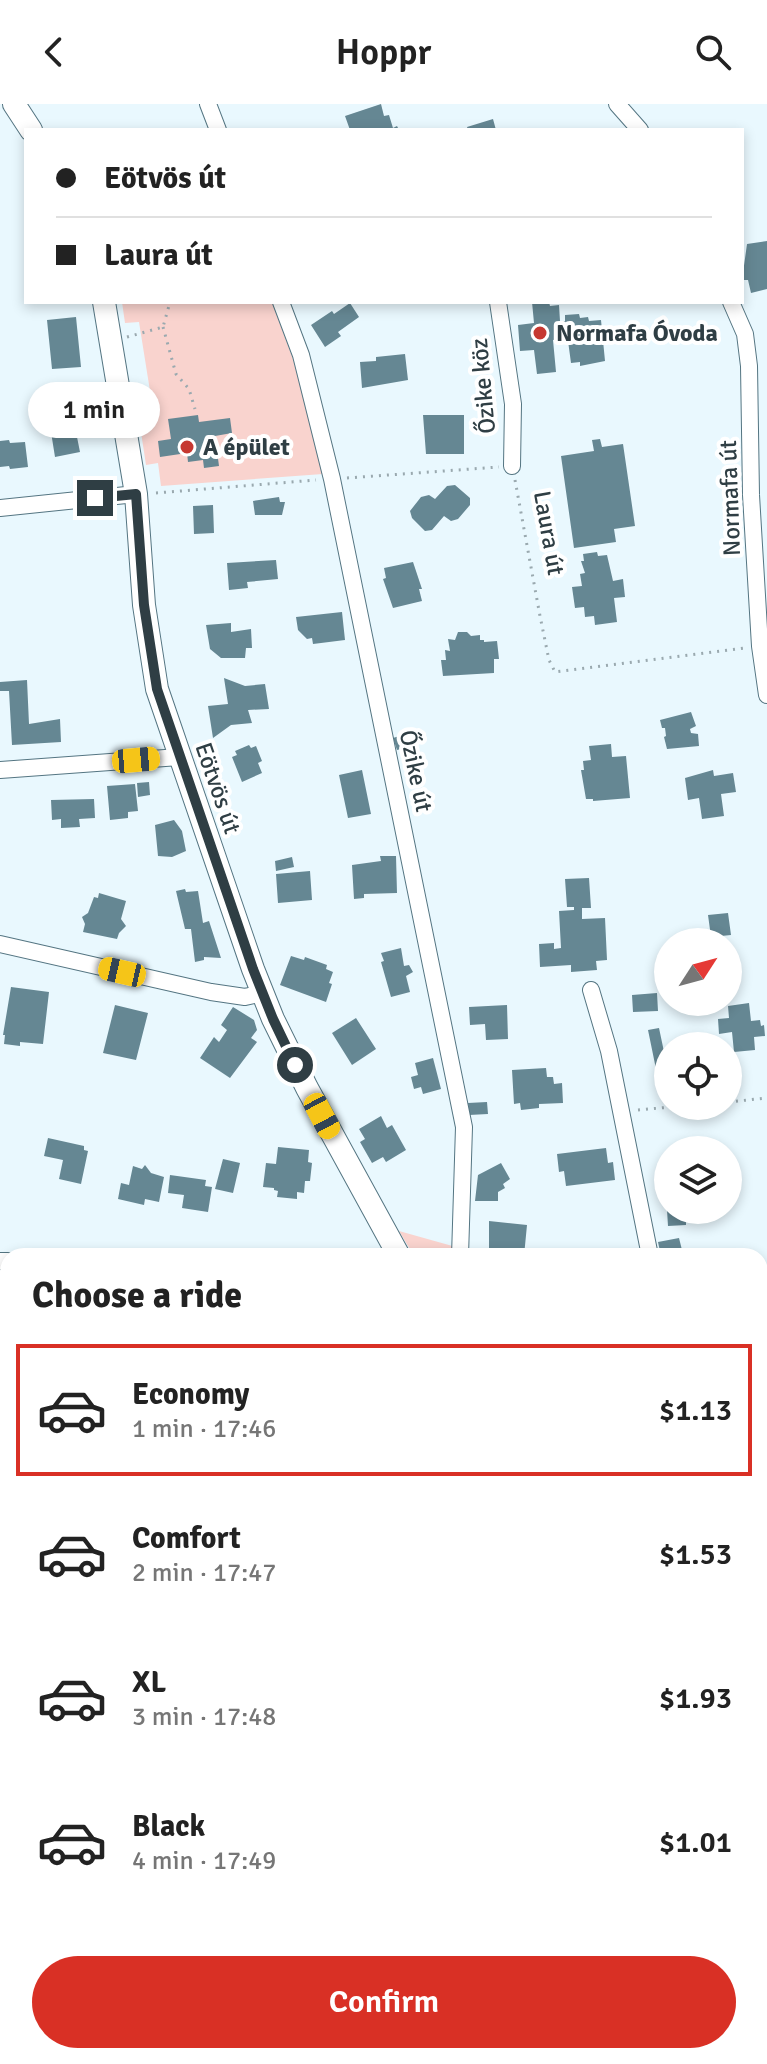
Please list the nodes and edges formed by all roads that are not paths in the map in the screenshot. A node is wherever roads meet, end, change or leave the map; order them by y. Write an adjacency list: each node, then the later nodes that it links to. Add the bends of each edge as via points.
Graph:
1 (14, 104): 4 (street)
2 (208, 104): 5 (street)
3 (617, 104): 6 (street)
4 (30, 128)
5 (217, 128)
6 (638, 128)
7 (104, 304): 12 (street, Eötvös út)
8 (282, 304): 21 (street, Őzike út, via 301,355 332,479 464,1127)
9 (498, 304): 11 (street, Őzike köz, via 513,404)
10 (732, 304): 14 (street, Normafa út, via 745,334 749,366 751,495)
11 (512, 466)
12 (141, 494): 13 (street); 15 (street, Eötvös út, via 151,661)
13 (0, 508)
14 (767, 695)
15 (179, 757): 16 (street); 19 (street, Eötvös út)
16 (0, 770)
17 (0, 944): 19 (street, via 211,992 245,997)
18 (591, 990): 22 (street, via 609,1051)
19 (262, 993): 20 (street, Eötvös út)
20 (395, 1248)
21 (460, 1248)
22 (648, 1248)

